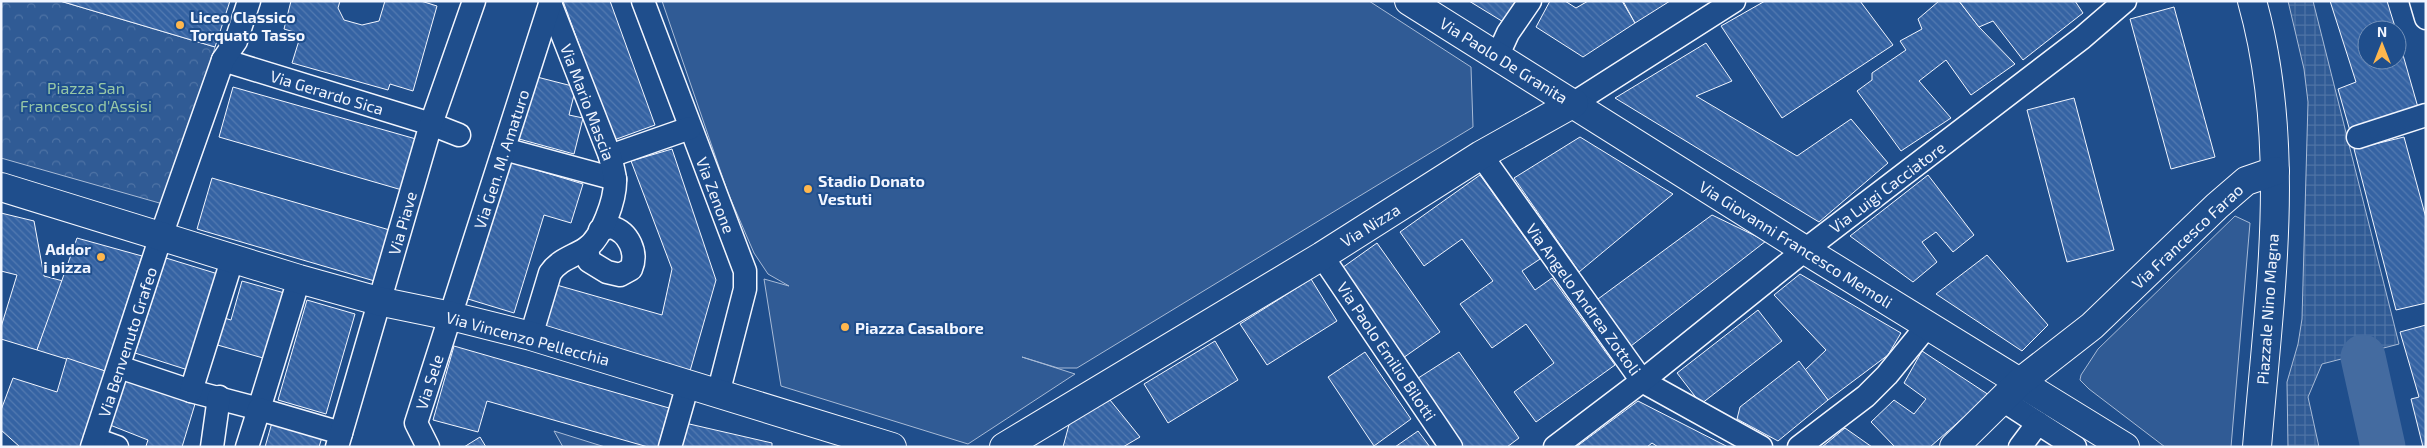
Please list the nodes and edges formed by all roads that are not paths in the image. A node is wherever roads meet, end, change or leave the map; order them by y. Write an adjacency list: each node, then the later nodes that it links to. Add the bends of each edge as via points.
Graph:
1 (249, 1): 13 (street, via 236,41)
2 (474, 1): 16 (street, Via Piave)
3 (643, 1): 17 (street, Via Zenone)
4 (1409, 1): 12 (main road, Via Paolo De Granita)
5 (1530, 1): 12 (street)
6 (1734, 1): 14 (street, Via Nizza)
7 (2126, 1): 29 (street, Via Luigi Cacciatore)
8 (2252, 1): 23 (main road, via 2272,106)
9 (2421, 1): 11 (street)
10 (550, 2): 20 (street, Via Gen. M. Amaturo); 22 (street, Via Mario Mascia)
11 (2426, 18)
12 (1496, 57): 14 (main road, Via Paolo De Granita)
13 (223, 60): 16 (street, Via Gerardo Sica); 27 (street)
14 (1574, 104): 21 (main road, Via Nizza); 29 (main road, Via Giovanni Francesco Memoli)
15 (2426, 115): 19 (street)
16 (431, 124): 18 (street, Via Gerardo Sica); 33 (street, Via Piave)
17 (690, 128): 22 (street); 42 (street, Via Zenone, via 745,271 745,289)
18 (459, 135)
19 (2358, 137)
20 (504, 149): 24 (street); 34 (street, Via Gen. M. Amaturo)
21 (1481, 155): 30 (main road, Via Nizza); 38 (street, Via Angelo Andrea Zottoli)
22 (610, 156): 24 (street, Via Mario Mascia)
23 (2275, 170): 41 (main road, Via Francesco Farao, via 2246,181 2092,326); 63 (main road, Piazzale Nino Magna)
24 (615, 179): 26 (street, Via Mario Mascia, via 614,195)
25 (1, 187): 27 (main road)
26 (600, 230): 28 (street, Via Mario Mascia); 28 (street, via 612,227 624,233 633,250 631,269 620,275 607,272 589,261)
27 (161, 236): 31 (main road, Via Vincenzo Pellecchia); 37 (street, Via Benvenuto Grafeo)
28 (587, 248): 36 (street, Via Mario Mascia, via 555,265)
29 (1805, 250): 35 (main road, Via Giovanni Francesco Memoli); 38 (street, Via Luigi Cacciatore)
30 (1322, 256): 54 (main road, Via Nizza); 55 (street, Via Paolo Emilio Bilotti)
31 (233, 257): 32 (main road, Via Vincenzo Pellecchia); 40 (street)
32 (299, 279): 33 (main road, Via Vincenzo Pellecchia); 44 (street)
33 (378, 301): 34 (main road, Via Vincenzo Pellecchia); 46 (street, Via Piave)
34 (451, 316): 36 (main road, Via Vincenzo Pellecchia); 51 (street, Via Sele, via 416,423)
35 (1927, 326): 41 (main road, Via Giovanni Francesco Memoli); 58 (street, via 1866,396)
36 (530, 336): 39 (main road, Via Vincenzo Pellecchia)
37 (119, 367): 40 (street); 47 (street, Via Benvenuto Grafeo)
38 (1642, 381): 56 (street, Via Luigi Cacciatore); 57 (street, Via Angelo Andrea Zottoli)
39 (688, 384): 42 (main road, Via Vincenzo Pellecchia); 52 (street)
40 (191, 391): 43 (street)
41 (2010, 391): 45 (street); 59 (main road, Via Francesco Farao); 62 (main road, Via Giovanni Francesco Memoli)
42 (718, 394): 53 (main road, Via Vincenzo Pellecchia)
43 (219, 397): 44 (street); 49 (street)
44 (259, 409): 46 (street); 50 (street)
45 (2038, 423): 60 (street); 61 (street)
46 (339, 440)
47 (93, 443): 48 (street)
48 (118, 447)
49 (212, 447)
50 (247, 447)
51 (428, 447)
52 (670, 447)
53 (892, 447)
54 (1004, 447)
55 (1451, 447)
56 (1555, 447)
57 (1761, 447)
58 (1799, 447)
59 (1954, 447)
60 (2020, 447)
61 (2075, 447)
62 (2124, 447)
63 (2257, 447)

